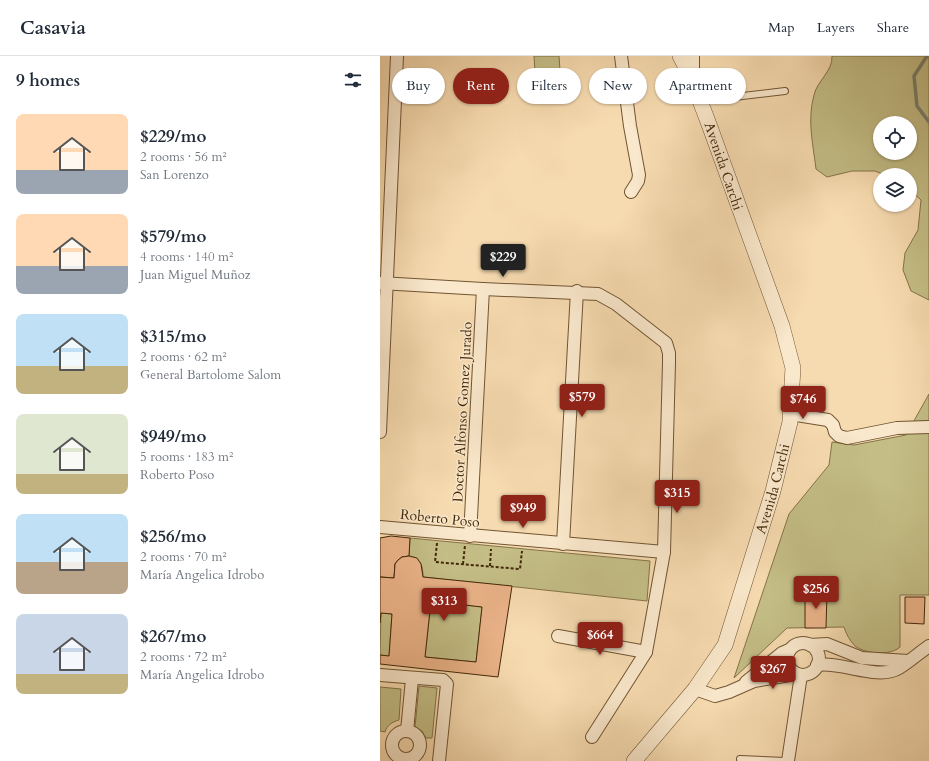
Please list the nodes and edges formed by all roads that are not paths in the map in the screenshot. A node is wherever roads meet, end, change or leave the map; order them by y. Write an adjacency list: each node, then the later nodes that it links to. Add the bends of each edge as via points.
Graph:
1 (397, 56): 10 (street)
2 (621, 56): 11 (street, via 639,175 638,182)
3 (680, 56): 5 (street, Avenida Carchi)
4 (693, 56): 6 (street)
5 (686, 68)
6 (693, 68)
7 (785, 91): 8 (lane)
8 (746, 96)
9 (701, 104): 17 (street, Avenida Carchi, via 782,326 793,368)
10 (386, 178): 12 (street)
11 (631, 192)
12 (385, 199): 13 (street)
13 (384, 283): 14 (street); 16 (street)
14 (483, 289): 15 (street); 21 (street, Doctor Alfonso Gomez Jurado)
15 (577, 292): 22 (street); 23 (street, via 598,294 616,304 666,343 669,353)
16 (381, 401): 19 (street)
17 (790, 414): 18 (street, via 828,420 839,436 848,438 897,428); 35 (street, Avenida Carchi, via 774,491 725,645)
18 (929, 427)
19 (380, 432)
20 (380, 527): 21 (street, Roberto Poso)
21 (468, 536): 22 (street, Roberto Poso)
22 (564, 544): 23 (street, Roberto Poso)
23 (664, 552): 28 (street)
24 (558, 636): 28 (street)
25 (810, 645): 27 (street, via 800,643); 29 (street, via 827,644 862,658); 30 (street, via 817,652)
26 (929, 646): 29 (street)
27 (789, 650): 31 (street, via 787,663 789,668); 34 (street)
28 (646, 652): 37 (street)
29 (908, 661): 30 (street, via 898,669 878,672 834,664)
30 (817, 665): 31 (street, via 813,671)
31 (798, 674): 34 (street); 45 (street)
32 (380, 675): 33 (street)
33 (412, 679): 36 (street); 40 (street, via 444,680 447,684)
34 (744, 684): 35 (street, via 730,692 714,696)
35 (695, 689): 44 (street, Avenida Carchi)
36 (407, 731): 38 (street); 39 (street, via 416,735)
37 (592, 736)
38 (386, 743): 42 (street, via 397,756)
39 (421, 746): 40 (street); 42 (street, via 416,756)
40 (440, 748): 43 (street)
41 (740, 759): 45 (lane)
42 (406, 760)
43 (439, 761)
44 (634, 761)
45 (787, 761)

